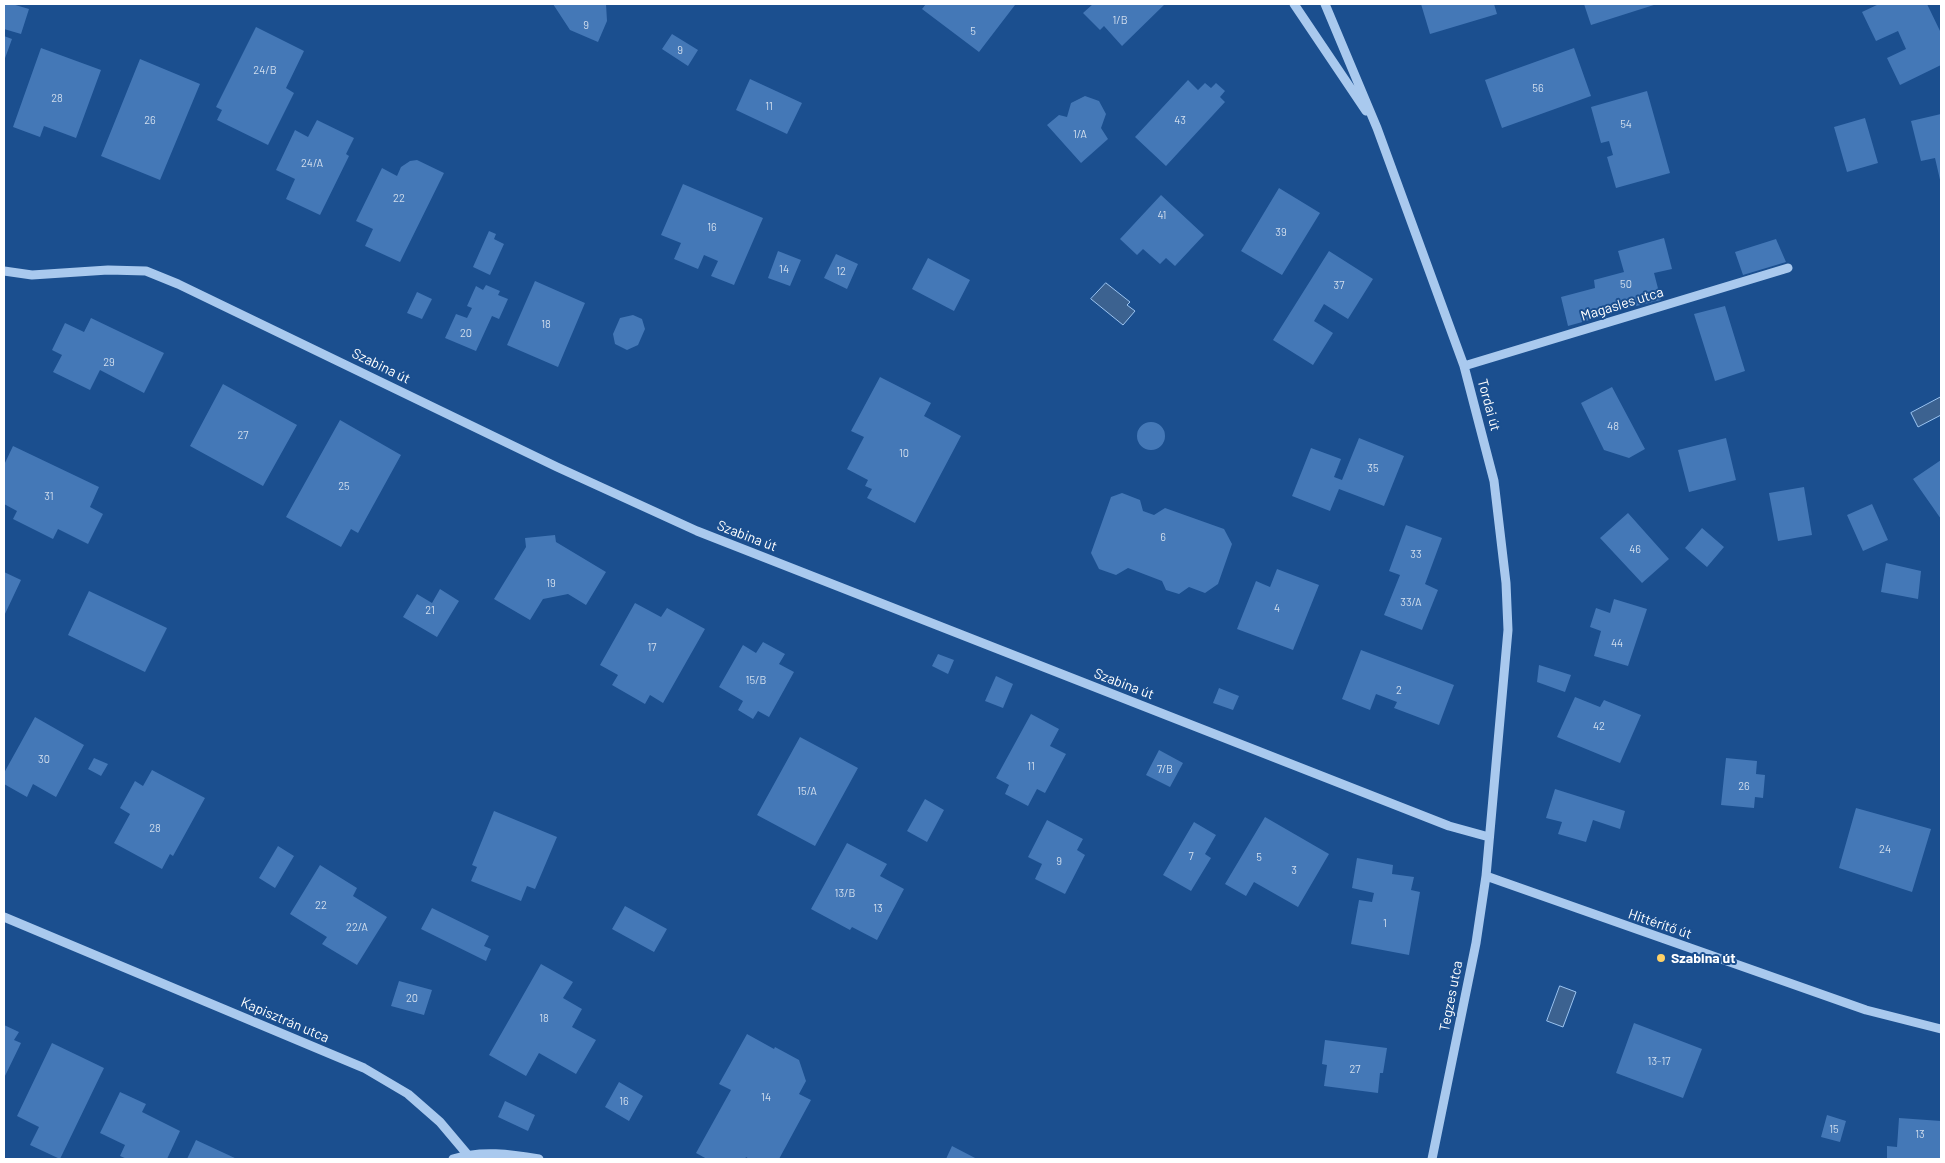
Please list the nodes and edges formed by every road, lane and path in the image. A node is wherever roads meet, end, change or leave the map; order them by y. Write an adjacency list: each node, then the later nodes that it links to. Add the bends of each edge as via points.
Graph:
1 (1294, 4): 3 (street)
2 (1325, 4): 3 (street, Tordai út)
3 (1377, 128): 6 (street, Tordai út)
4 (1788, 268): 6 (street, Magasles utca)
5 (4, 271): 7 (street, Szabina út, via 32,275 146,271 696,532 1449,826)
6 (1464, 366): 7 (street, Tordai út, via 1494,481 1506,583 1508,630)
7 (1489, 837): 8 (street, Tegzes utca)
8 (1486, 876): 10 (street, Hittérítő út, via 1866,1010); 14 (street, Tegzes utca, via 1476,943)
9 (4, 917): 11 (street, Kapisztrán utca, via 364,1068 408,1094 440,1122)
10 (1941, 1029)
11 (467, 1154): 12 (street); 13 (street, via 510,1154)
12 (453, 1159)
13 (539, 1159)
14 (1432, 1159)

